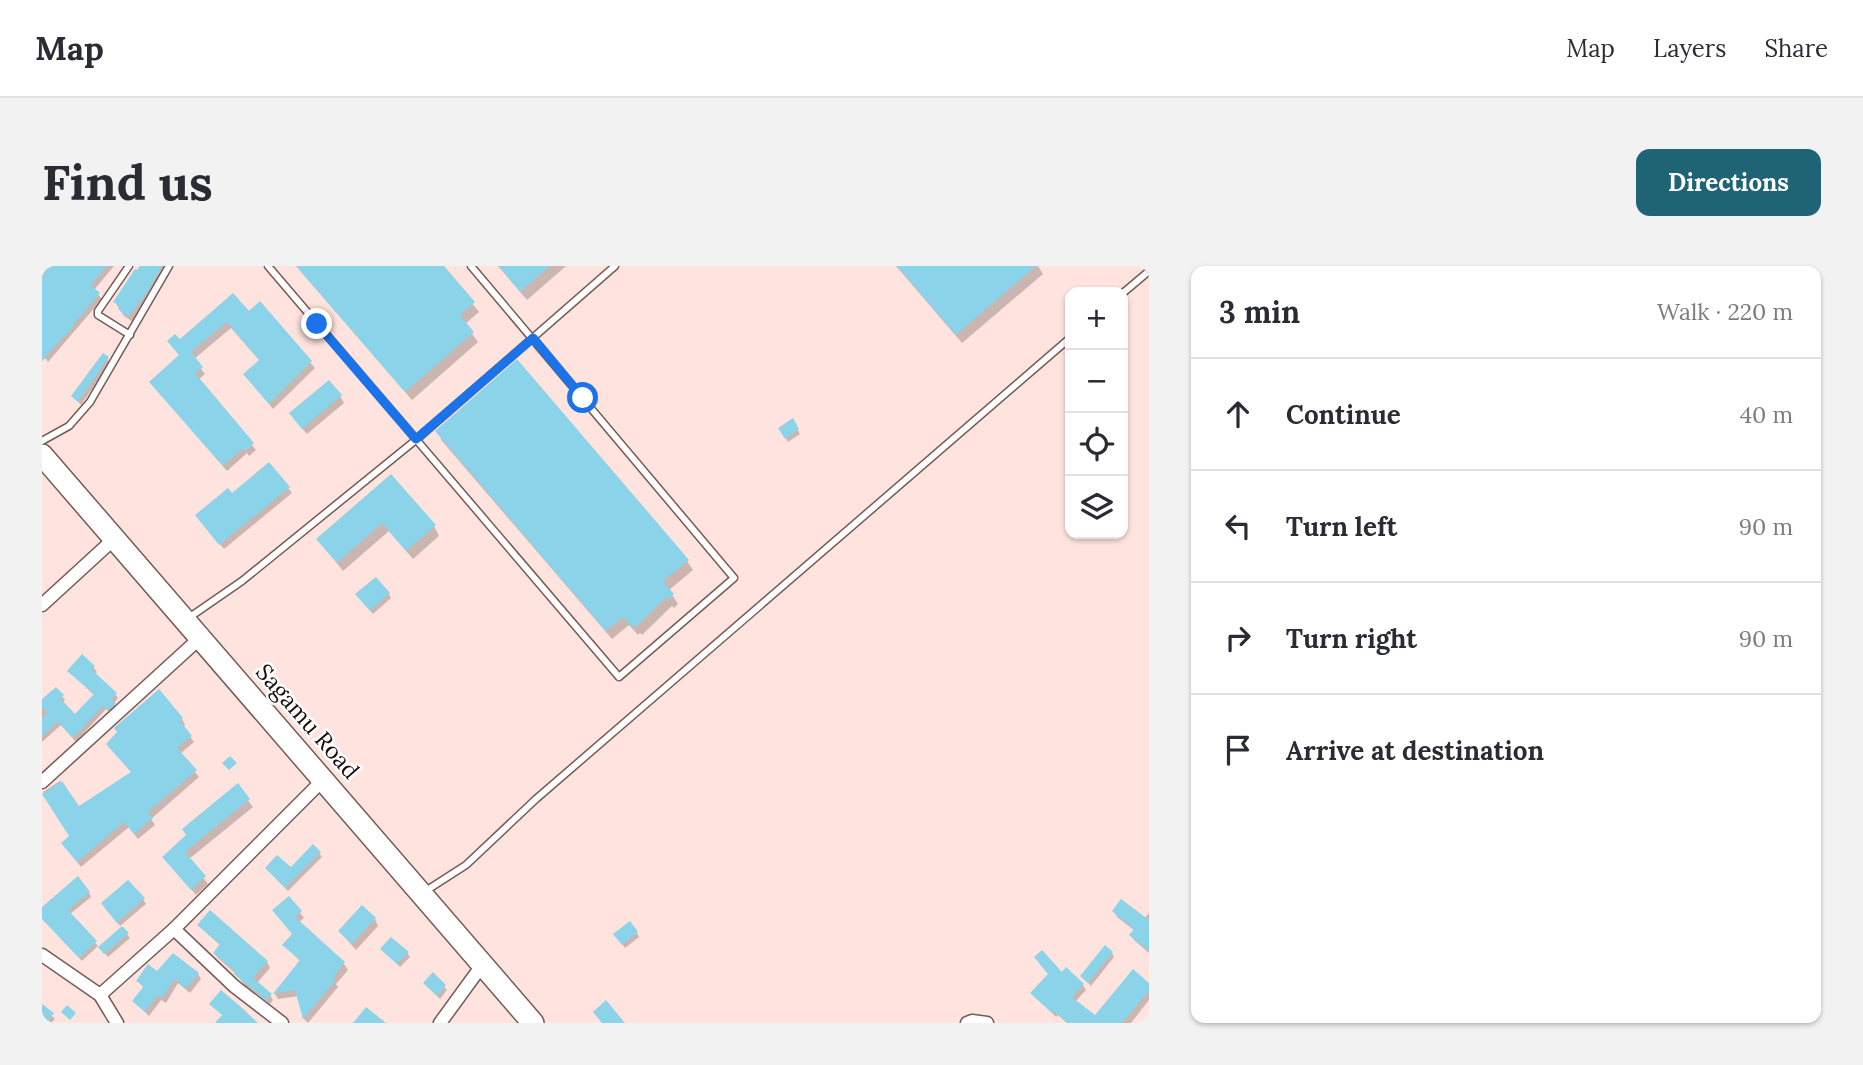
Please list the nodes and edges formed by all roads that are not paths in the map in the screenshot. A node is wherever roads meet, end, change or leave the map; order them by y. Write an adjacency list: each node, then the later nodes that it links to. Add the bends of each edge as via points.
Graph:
1 (129, 266): 8 (lane, via 97,311)
2 (169, 266): 8 (lane)
3 (268, 266): 11 (lane)
4 (471, 266): 9 (lane)
5 (615, 266): 9 (lane)
6 (1149, 271): 7 (lane)
7 (1128, 289)
8 (130, 335): 12 (lane, via 90,402 69,426)
9 (533, 338): 11 (lane); 11 (lane, via 734,578 619,677)
10 (1065, 342): 20 (lane, via 547,790 466,866)
11 (416, 439): 16 (lane, via 242,581)
12 (42, 440)
13 (42, 455): 14 (highway, Sagamu Road)
14 (114, 539): 15 (street); 16 (highway, Sagamu Road)
15 (42, 606)
16 (185, 621): 17 (highway, Sagamu Road)
17 (200, 638): 18 (highway, Sagamu Road); 19 (street)
18 (324, 779): 20 (highway, Sagamu Road); 21 (street)
19 (42, 782)
20 (422, 893): 23 (highway, Sagamu Road)
21 (174, 929): 24 (street); 26 (street, via 234,986)
22 (42, 955): 24 (street)
23 (484, 964): 27 (street); 28 (highway, Sagamu Road)
24 (100, 995): 25 (street)
25 (117, 1023)
26 (282, 1023)
27 (440, 1023)
28 (533, 1023)
29 (967, 1023): 30 (street)
30 (987, 1023)

